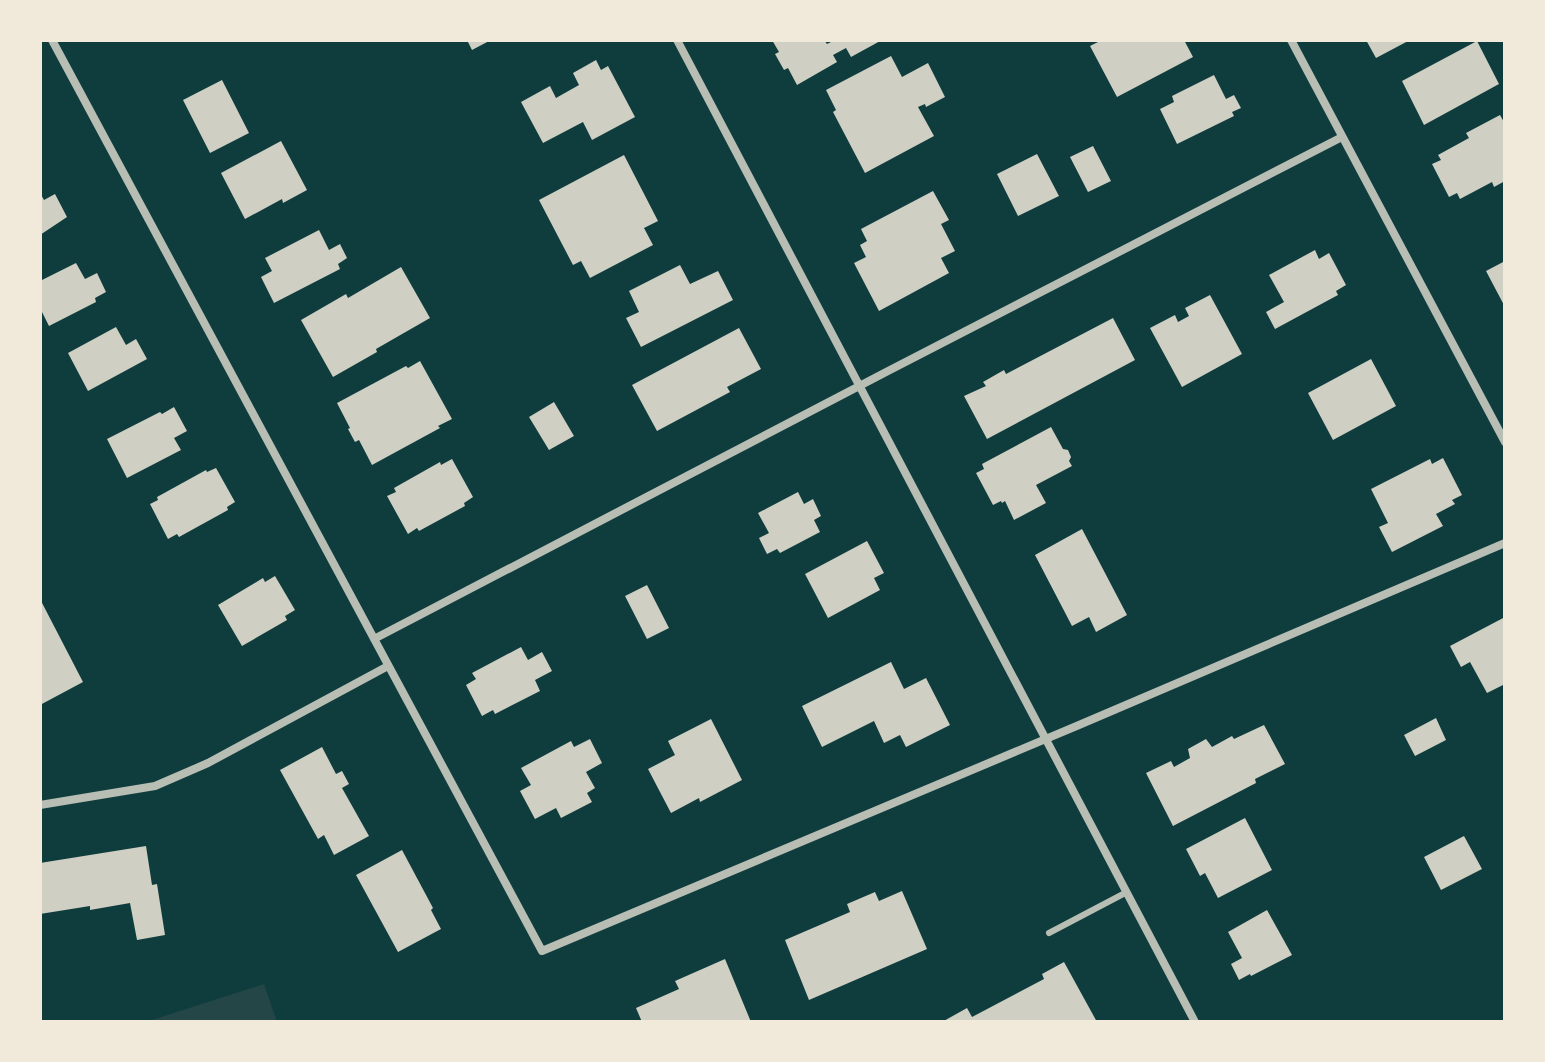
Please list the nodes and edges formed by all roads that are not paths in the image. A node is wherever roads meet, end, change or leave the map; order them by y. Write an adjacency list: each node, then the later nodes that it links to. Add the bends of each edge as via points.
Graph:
1 (52, 40): 8 (street)
2 (677, 40): 5 (street)
3 (1291, 40): 4 (street)
4 (1342, 137): 5 (street); 6 (street)
5 (859, 386): 8 (street); 10 (street)
6 (1505, 442)
7 (1505, 543): 10 (street)
8 (374, 639): 9 (street)
9 (388, 666): 10 (street, via 542,951); 11 (street, via 155,786)
10 (1046, 739): 12 (street)
11 (40, 805)
12 (1127, 892): 13 (lane); 14 (street)
13 (1049, 933)
14 (1195, 1022)

